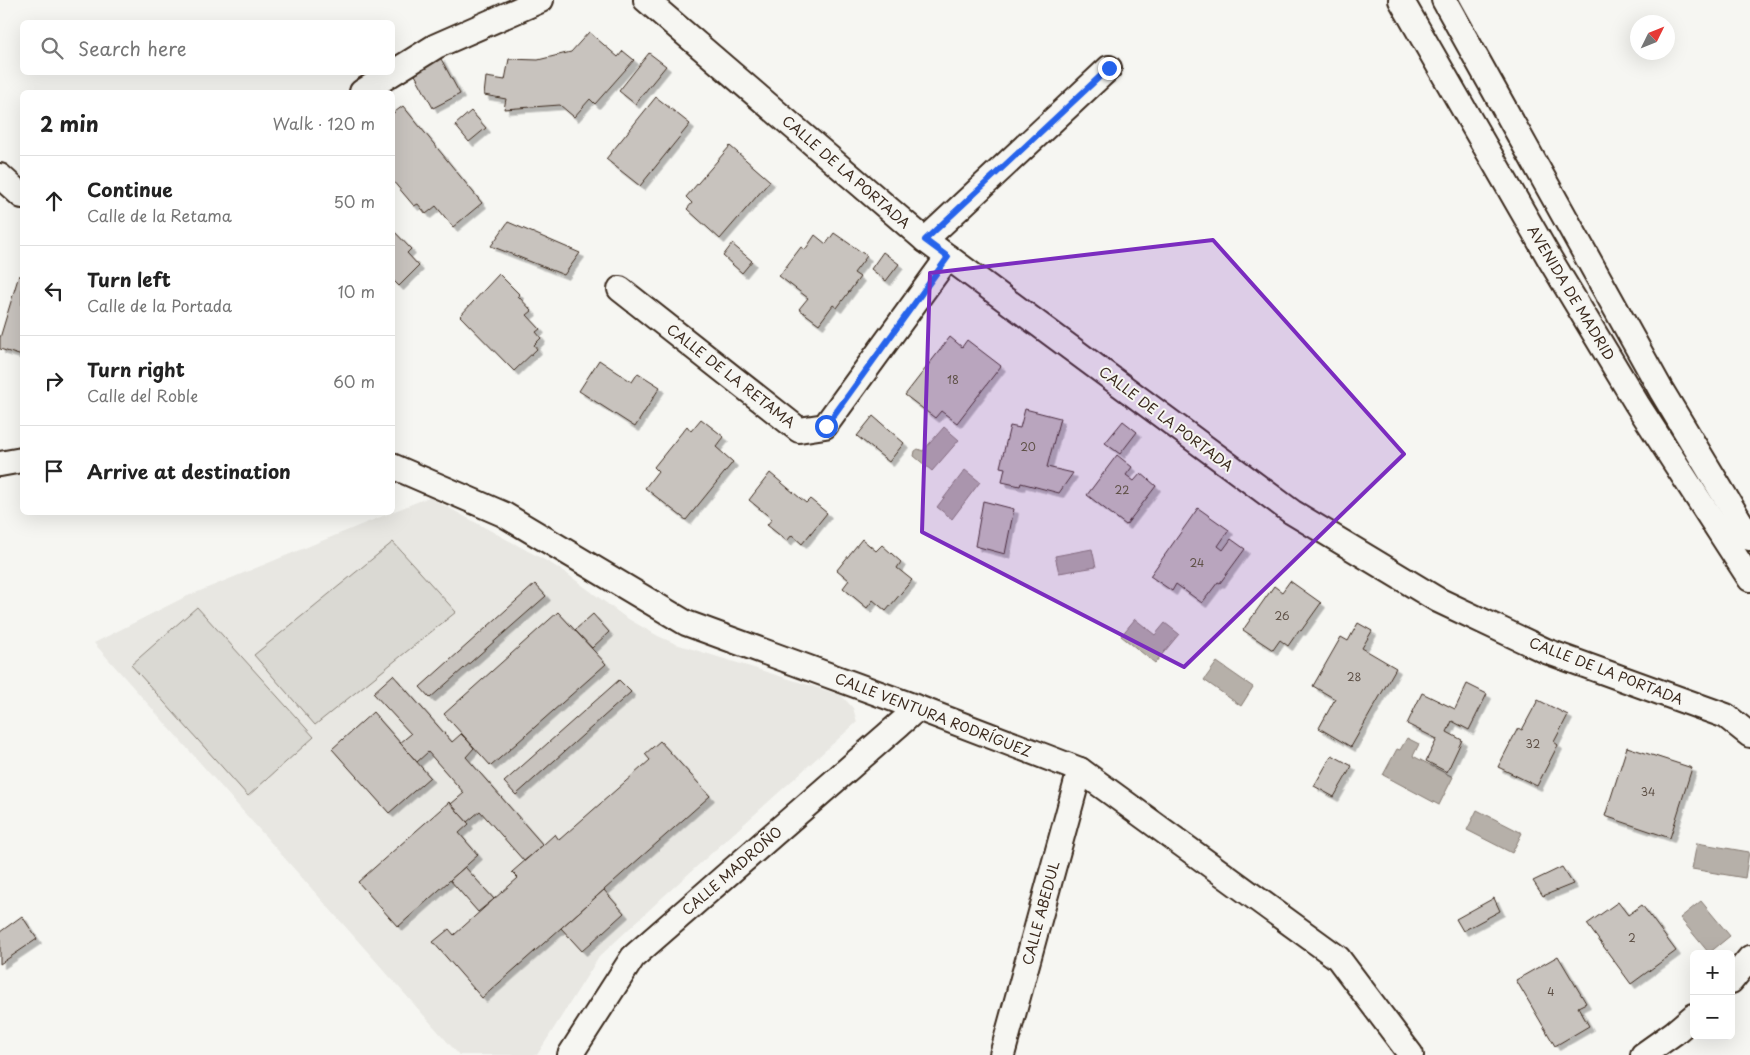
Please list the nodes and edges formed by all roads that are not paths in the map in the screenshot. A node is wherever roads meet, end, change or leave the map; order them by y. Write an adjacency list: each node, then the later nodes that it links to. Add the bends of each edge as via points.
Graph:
1 (541, 0): 6 (street, via 436,46)
2 (646, 0): 11 (street, CALLE DE LA PORTADA)
3 (1401, 0): 18 (street, AVENIDA DE MADRID, via 1637,404)
4 (1444, 0): 17 (street, AVENIDA DE MADRID, via 1661,390)
5 (1109, 68): 11 (street)
6 (395, 71)
7 (389, 75): 8 (street)
8 (365, 90)
9 (0, 176): 10 (street)
10 (20, 194)
11 (925, 240): 12 (street, CALLE DE LA PORTADA)
12 (948, 257): 13 (street, CALLE DE LA RETAMA, via 826,426 799,430); 20 (street, CALLE DE LA PORTADA, via 1292,512 1429,594 1546,651 1726,716)
13 (620, 289)
14 (20, 460): 15 (street)
15 (0, 464)
16 (395, 467): 19 (street, CALLE VENTURA RODRÍGUEZ, via 503,514 686,623)
17 (1750, 538)
18 (1750, 580)
19 (918, 708): 21 (street, CALLE VENTURA RODRÍGUEZ); 25 (street, CALLE MADROÑO, via 634,958)
20 (1750, 735)
21 (1080, 770): 26 (street, CALLE ABEDUL); 27 (street, CALLE VENTURA RODRÍGUEZ, via 1338,958)
22 (1750, 958): 23 (street)
23 (1735, 976)
24 (1690, 1019): 28 (street)
25 (570, 1055)
26 (1002, 1055)
27 (1411, 1055)
28 (1643, 1055)

